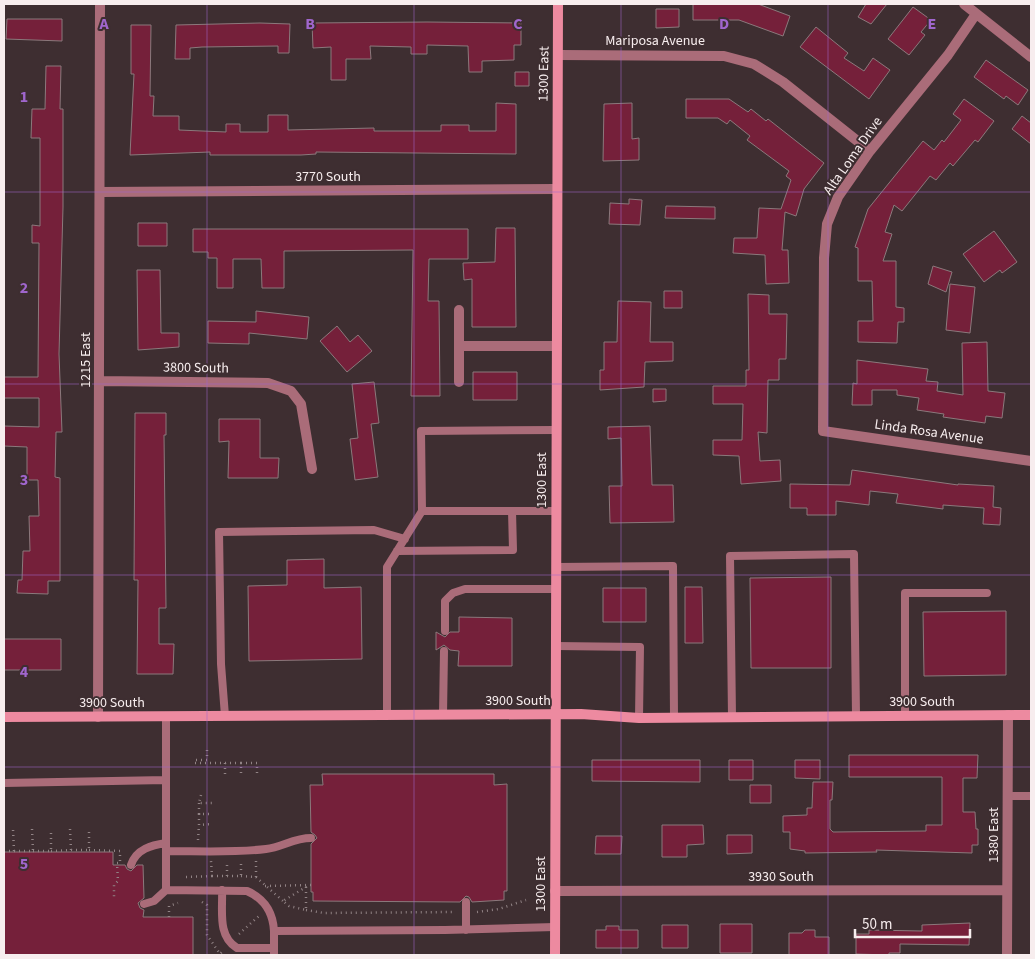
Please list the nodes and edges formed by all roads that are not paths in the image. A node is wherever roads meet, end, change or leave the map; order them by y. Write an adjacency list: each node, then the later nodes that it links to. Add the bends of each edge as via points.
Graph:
1 (100, 4): 9 (street, 1215 East)
2 (558, 4): 5 (main road, 1300 East)
3 (964, 4): 4 (street)
4 (976, 14): 6 (street); 7 (street, Alta Loma Drive, via 948,55)
5 (558, 55): 7 (street, Mariposa Avenue, via 710,55 739,59 776,77); 8 (main road, 1300 East)
6 (1031, 57)
7 (870, 151): 16 (street, Alta Loma Drive, via 838,197 828,224 824,258)
8 (556, 189): 9 (street, 3770 South); 12 (main road, 1300 East)
9 (100, 192): 13 (street, 1215 East)
10 (459, 310): 11 (street)
11 (459, 346): 12 (street); 14 (street)
12 (556, 346): 15 (main road, 1300 East)
13 (99, 381): 18 (street, 3800 South, via 268,382 291,391 301,404); 40 (street, 1215 East)
14 (460, 382)
15 (556, 430): 19 (lane, via 421,431); 21 (main road, 1300 East)
16 (823, 431): 17 (street, Linda Rosa Avenue)
17 (1031, 461)
18 (312, 469)
19 (422, 511): 20 (lane); 22 (lane)
20 (512, 511): 21 (lane); 23 (lane, via 513,550)
21 (556, 511): 24 (main road, 1300 East)
22 (405, 539): 23 (lane); 36 (lane, via 374,530 219,532)
23 (398, 551): 31 (lane, via 387,567)
24 (556, 567): 25 (main road, 1300 East); 41 (lane, via 673,566)
25 (556, 590): 27 (lane, via 465,589 453,592 445,601); 28 (main road, 1300 East)
26 (987, 593): 38 (lane, via 905,593)
27 (445, 631)
28 (556, 646): 30 (main road, 1300 East); 43 (lane, via 640,647)
29 (444, 651): 32 (lane)
30 (556, 714): 32 (main road, 3900 South); 43 (main road, 3900 South); 54 (main road, 1300 East)
31 (387, 715): 32 (main road, 3900 South); 36 (main road, 3900 South)
32 (443, 715)
33 (1008, 715): 34 (main road, 3900 South); 38 (main road, 3900 South); 46 (street, 1380 East)
34 (1031, 715)
35 (166, 716): 36 (main road, 3900 South); 40 (main road, 3900 South); 44 (lane)
36 (225, 716)
37 (856, 716): 38 (main road, 3900 South); 42 (main road, 3900 South); 42 (lane, via 854,554 730,556)
38 (905, 716)
39 (4, 717): 40 (main road, 3900 South)
40 (98, 717)
41 (674, 717): 42 (main road, 3900 South); 43 (main road, 3900 South)
42 (732, 717)
43 (639, 718)
44 (166, 780): 45 (lane); 49 (lane)
45 (4, 783)
46 (1008, 796): 47 (lane); 53 (street, 1380 East)
47 (1031, 796)
48 (311, 838): 49 (lane, via 295,839 258,850)
49 (166, 847): 50 (lane, via 151,845 140,851); 51 (lane)
50 (131, 865)
51 (166, 890): 52 (lane); 56 (lane, via 154,901)
52 (222, 890): 59 (lane, via 244,890 258,897 272,914); 60 (lane, via 226,938 237,948)
53 (1007, 890): 54 (street, 3930 South); 62 (street, 1380 East)
54 (555, 891): 57 (main road, 1300 East)
55 (466, 902): 58 (lane)
56 (144, 904)
57 (555, 927): 58 (lane); 61 (main road, 1300 East)
58 (466, 930): 59 (lane)
59 (274, 931): 60 (lane)
60 (274, 952)
61 (555, 955)
62 (1007, 955)

